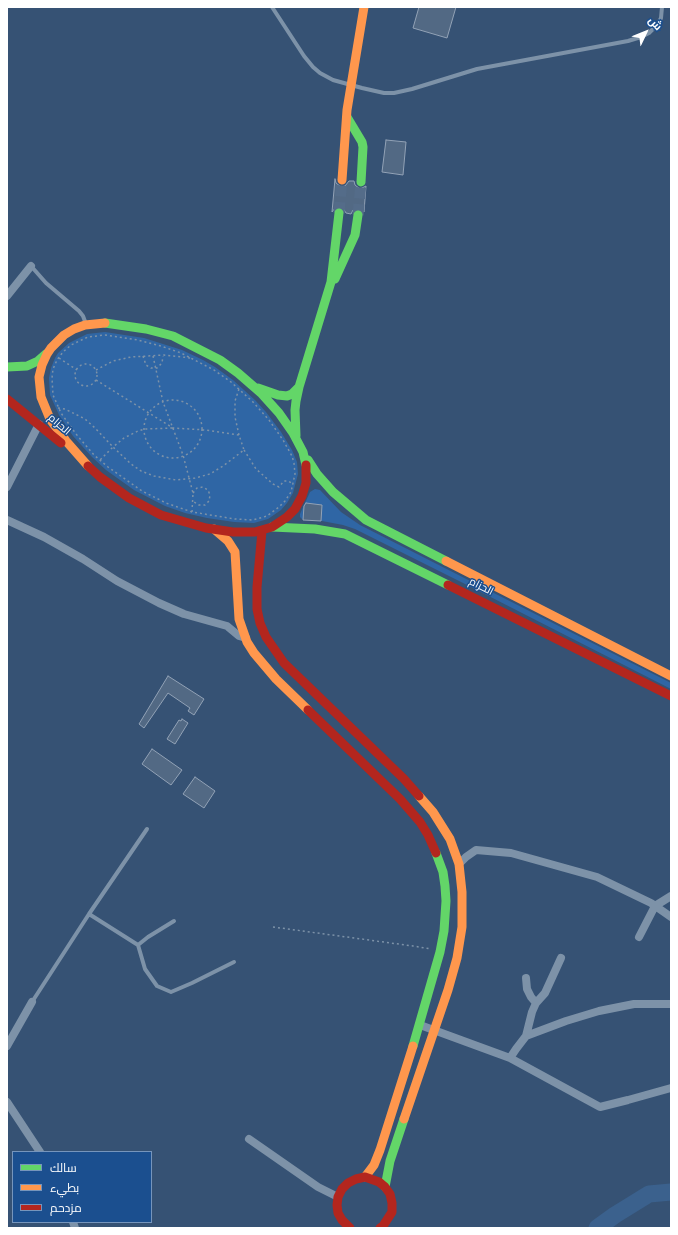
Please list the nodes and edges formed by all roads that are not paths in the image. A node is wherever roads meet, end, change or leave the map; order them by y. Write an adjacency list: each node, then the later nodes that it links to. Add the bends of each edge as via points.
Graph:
1 (272, 7): 4 (lane, via 313,67 333,80)
2 (364, 7): 4 (street)
3 (662, 7): 4 (lane, via 661,18 654,29 628,41 477,69 394,93 384,93)
4 (350, 84): 5 (street)
5 (347, 117): 6 (street); 7 (street, via 362,142)
6 (342, 180)
7 (361, 182)
8 (338, 213): 11 (street, via 334,265)
9 (358, 214): 11 (street, via 349,250)
10 (31, 266): 12 (street); 13 (lane, via 46,284 79,311)
11 (328, 294): 17 (street)
12 (7, 296)
13 (87, 325): 14 (street, via 64,335); 16 (street, via 118,324 173,336 220,360)
14 (48, 352): 15 (street, via 27,366); 22 (street, via 39,378 43,404 55,427)
15 (7, 367)
16 (254, 386): 17 (street, via 287,396); 20 (street, via 273,406)
17 (299, 387): 20 (street, via 295,410)
18 (7, 399): 19 (street, الحزام)
19 (39, 424): 22 (street, الحزام); 23 (street)
20 (297, 439): 21 (street)
21 (303, 452): 25 (street, via 307,475 302,496 294,509); 29 (street, الحزام, via 324,483 366,520)
22 (94, 471): 26 (street, via 136,502 161,515)
23 (7, 487)
24 (7, 520): 28 (street, via 44,537 117,581 159,602 184,614 227,626 239,636)
25 (272, 527): 27 (street); 30 (street, الحزام, via 315,529 346,534)
26 (214, 529): 27 (street); 28 (street, via 228,541 235,552 239,618)
27 (262, 531): 32 (street, via 257,609 266,637 288,667 404,779 433,812 450,839)
28 (246, 638): 46 (street, via 254,653 276,679 400,799 428,835 443,872 446,915 440,952)
29 (671, 676)
30 (671, 696)
31 (147, 829): 35 (lane)
32 (459, 864): 34 (street, via 476,850 511,853 597,877); 47 (street, via 462,927 457,958)
33 (671, 896): 34 (street)
34 (655, 906): 36 (street); 38 (street)
35 (89, 914): 39 (lane); 43 (lane)
36 (671, 917)
37 (174, 921): 39 (lane)
38 (639, 937)
39 (138, 945): 41 (lane, via 146,969 157,986 171,992)
40 (561, 958): 44 (street, via 545,993)
41 (234, 962)
42 (526, 978): 44 (street, via 530,997)
43 (32, 1002): 49 (street)
44 (536, 1003): 48 (street)
45 (671, 1004): 48 (street, via 634,1004 620,1007 566,1021)
46 (420, 1025): 47 (street); 55 (street, via 374,1165)
47 (435, 1030): 50 (street); 56 (street, via 390,1161)
48 (526, 1036): 50 (street)
49 (7, 1046)
50 (510, 1058): 51 (street, via 600,1107)
51 (671, 1088)
52 (7, 1102): 54 (street)
53 (249, 1139): 57 (street, via 318,1187)
54 (39, 1151)
55 (365, 1177): 56 (street, via 372,1178); 57 (street, via 348,1183)
56 (385, 1187): 59 (street, via 392,1203)
57 (338, 1197): 58 (street)
58 (341, 1224): 60 (street)
59 (390, 1224): 61 (street)
60 (350, 1228)
61 (380, 1228)

